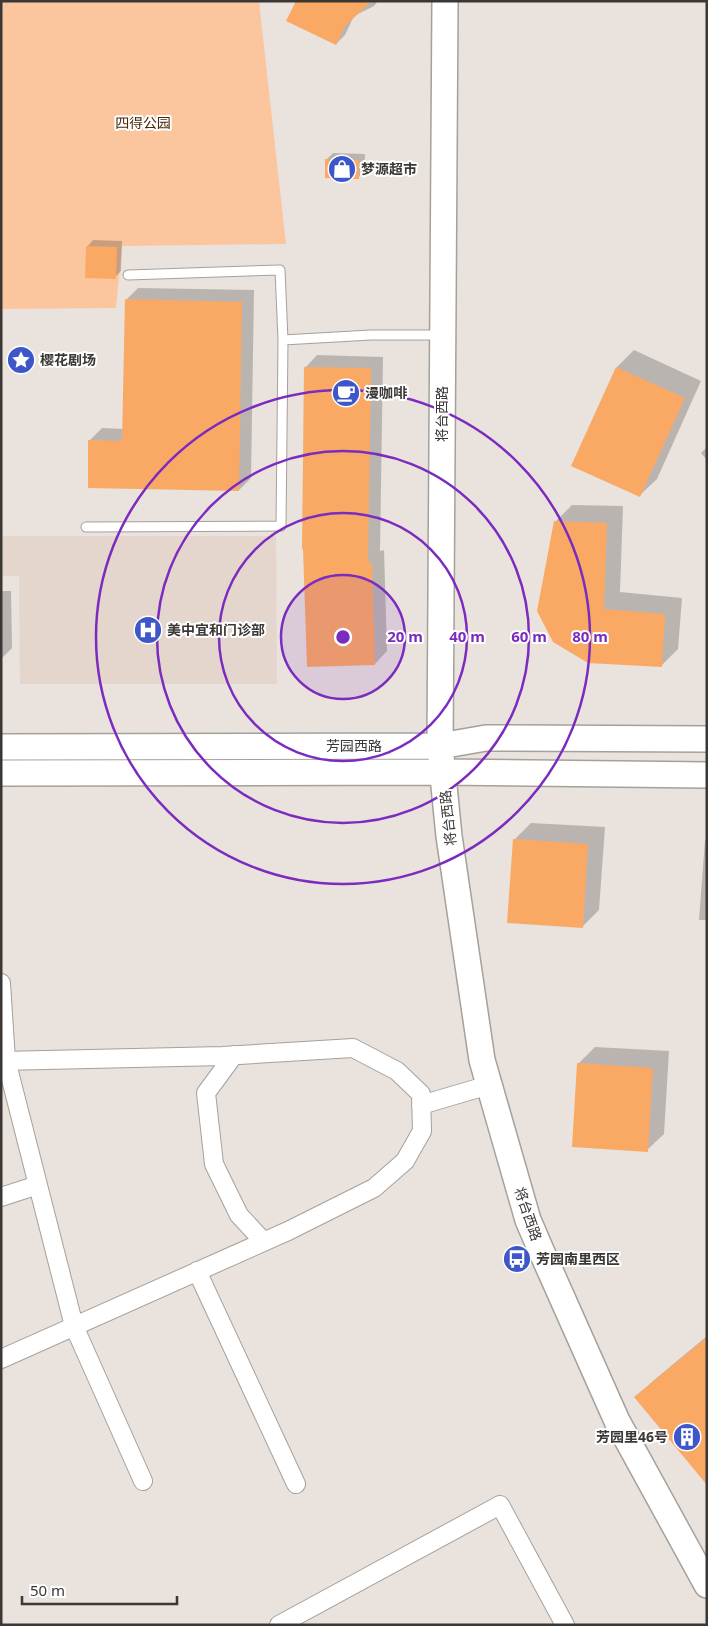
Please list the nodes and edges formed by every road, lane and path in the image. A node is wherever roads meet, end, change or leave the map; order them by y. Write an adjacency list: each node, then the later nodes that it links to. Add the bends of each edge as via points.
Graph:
1 (445, 1): 3 (street, 将台西路)
2 (128, 274): 4 (lane, via 280,270)
3 (443, 335): 4 (lane); 7 (street, 将台西路)
4 (283, 340): 5 (lane, via 281,526)
5 (86, 527)
6 (707, 739): 7 (street, 芳园西路, via 486,738)
7 (440, 746): 8 (street, 芳园西路); 9 (street, 将台西路)
8 (1, 747)
9 (443, 772): 10 (street, 芳园西路); 11 (street, 芳园西路); 15 (street, 将台西路, via 449,836 482,1060)
10 (1, 773)
11 (707, 775)
12 (1, 983): 14 (street)
13 (234, 1055): 14 (street); 16 (street, via 353,1048 397,1071 421,1094); 19 (street, via 206,1093 214,1164 239,1215)
14 (4, 1061): 17 (street)
15 (489, 1085): 16 (street); 25 (street, 将台西路, via 528,1220 540,1248 617,1421)
16 (421, 1105): 19 (street, via 422,1131 405,1161 380,1183)
17 (38, 1185): 18 (street); 21 (street)
18 (1, 1197)
19 (264, 1242): 20 (street)
20 (197, 1271): 21 (street); 24 (street)
21 (74, 1326): 22 (street); 23 (street)
22 (1, 1359)
23 (143, 1481)
24 (296, 1484)
25 (707, 1585)
26 (278, 1625): 27 (street, via 500,1505)
27 (565, 1625)

